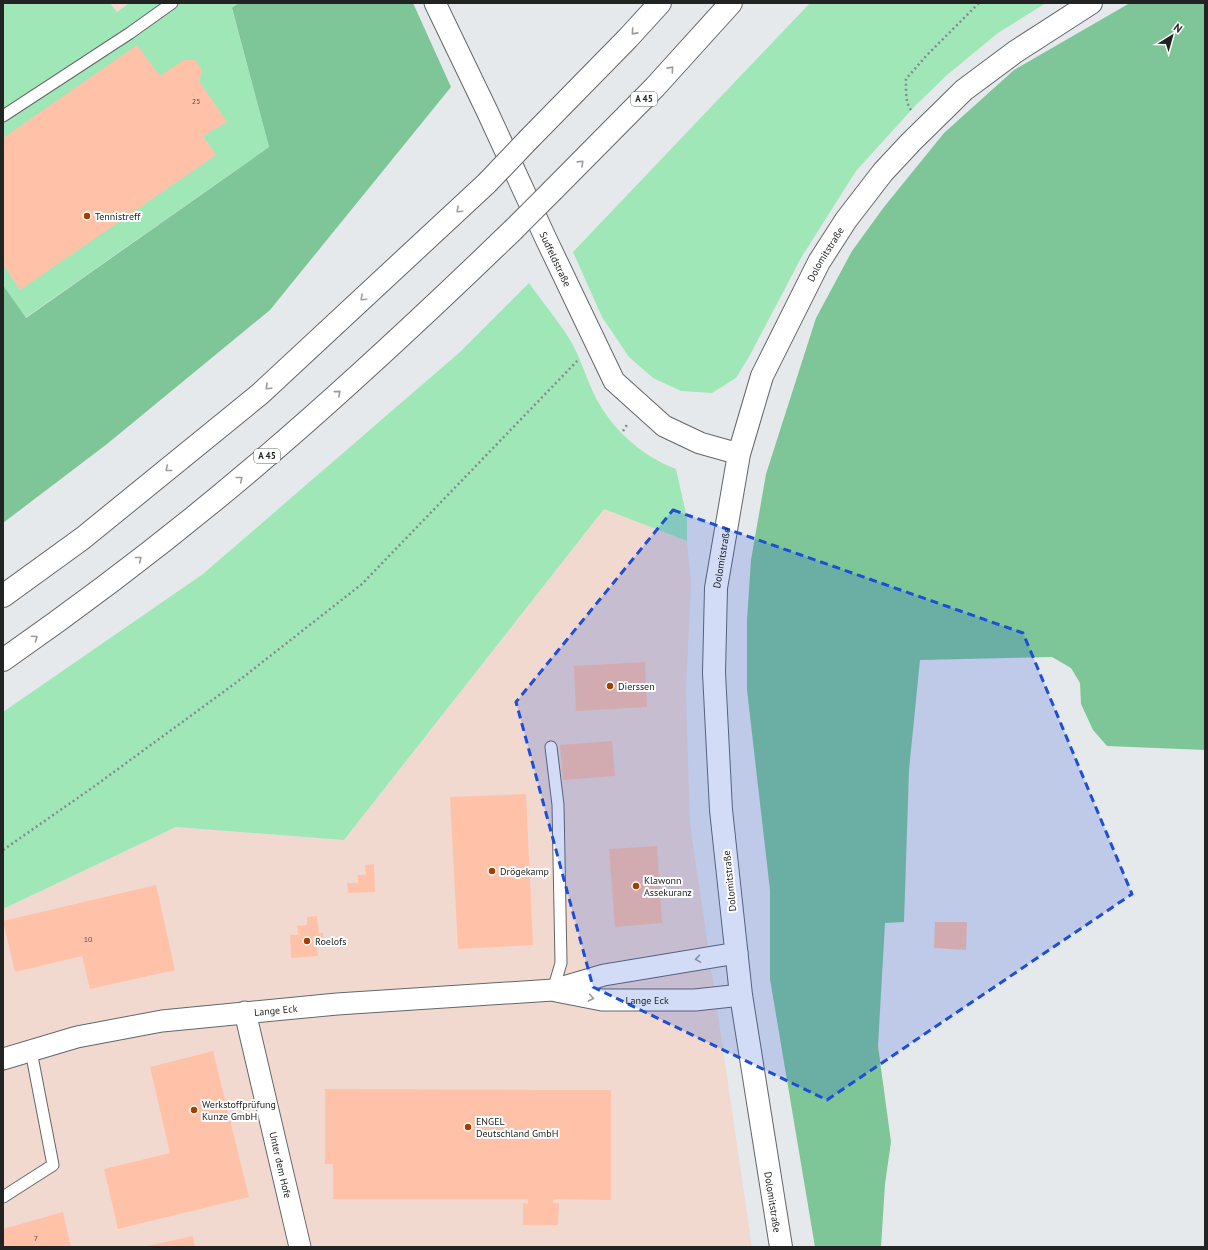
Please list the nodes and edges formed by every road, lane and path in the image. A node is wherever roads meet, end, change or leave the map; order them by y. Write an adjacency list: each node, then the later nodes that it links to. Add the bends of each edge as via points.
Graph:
1 (172, 3): 7 (lane)
2 (436, 3): 9 (street, Sudfeldstraße)
3 (660, 3): 11 (main road, one-way to 11, bridge, via 487,183 260,394 82,538)
4 (731, 3): 12 (main road, A 45, one-way to 4, bridge, via 58,622 188,521 253,468 380,356 553,190 655,87)
5 (979, 3): 8 (path, via 906,79 908,107)
6 (1091, 3): 8 (main road, Dolomitstraße, via 1015,52 964,90)
7 (3, 116)
8 (924, 128): 10 (main road, Dolomitstraße, via 883,172 846,220 819,262 762,376)
9 (595, 343): 10 (street, Sudfeldstraße, via 614,381 664,426 700,443); 14 (path, via 362,584 237,682)
10 (739, 454): 15 (main road, Dolomitstraße, via 716,588 714,673 721,810)
11 (3, 596)
12 (3, 660)
13 (551, 747): 16 (lane, via 558,805 561,963)
14 (3, 850)
15 (737, 953): 16 (street, Lange Eck, one-way to 16, via 604,975); 17 (main road, Dolomitstraße)
16 (553, 990): 17 (street, Lange Eck, one-way to 17, via 602,1000 695,1000); 18 (street, Lange Eck)
17 (742, 995): 23 (main road, Dolomitstraße)
18 (245, 1012): 19 (street, Lange Eck, via 162,1021 77,1037); 22 (street, Unter dem Hofe)
19 (31, 1051): 20 (street, Lange Eck); 21 (lane, via 53,1165)
20 (3, 1059)
21 (3, 1197)
22 (300, 1247)
23 (781, 1247)

